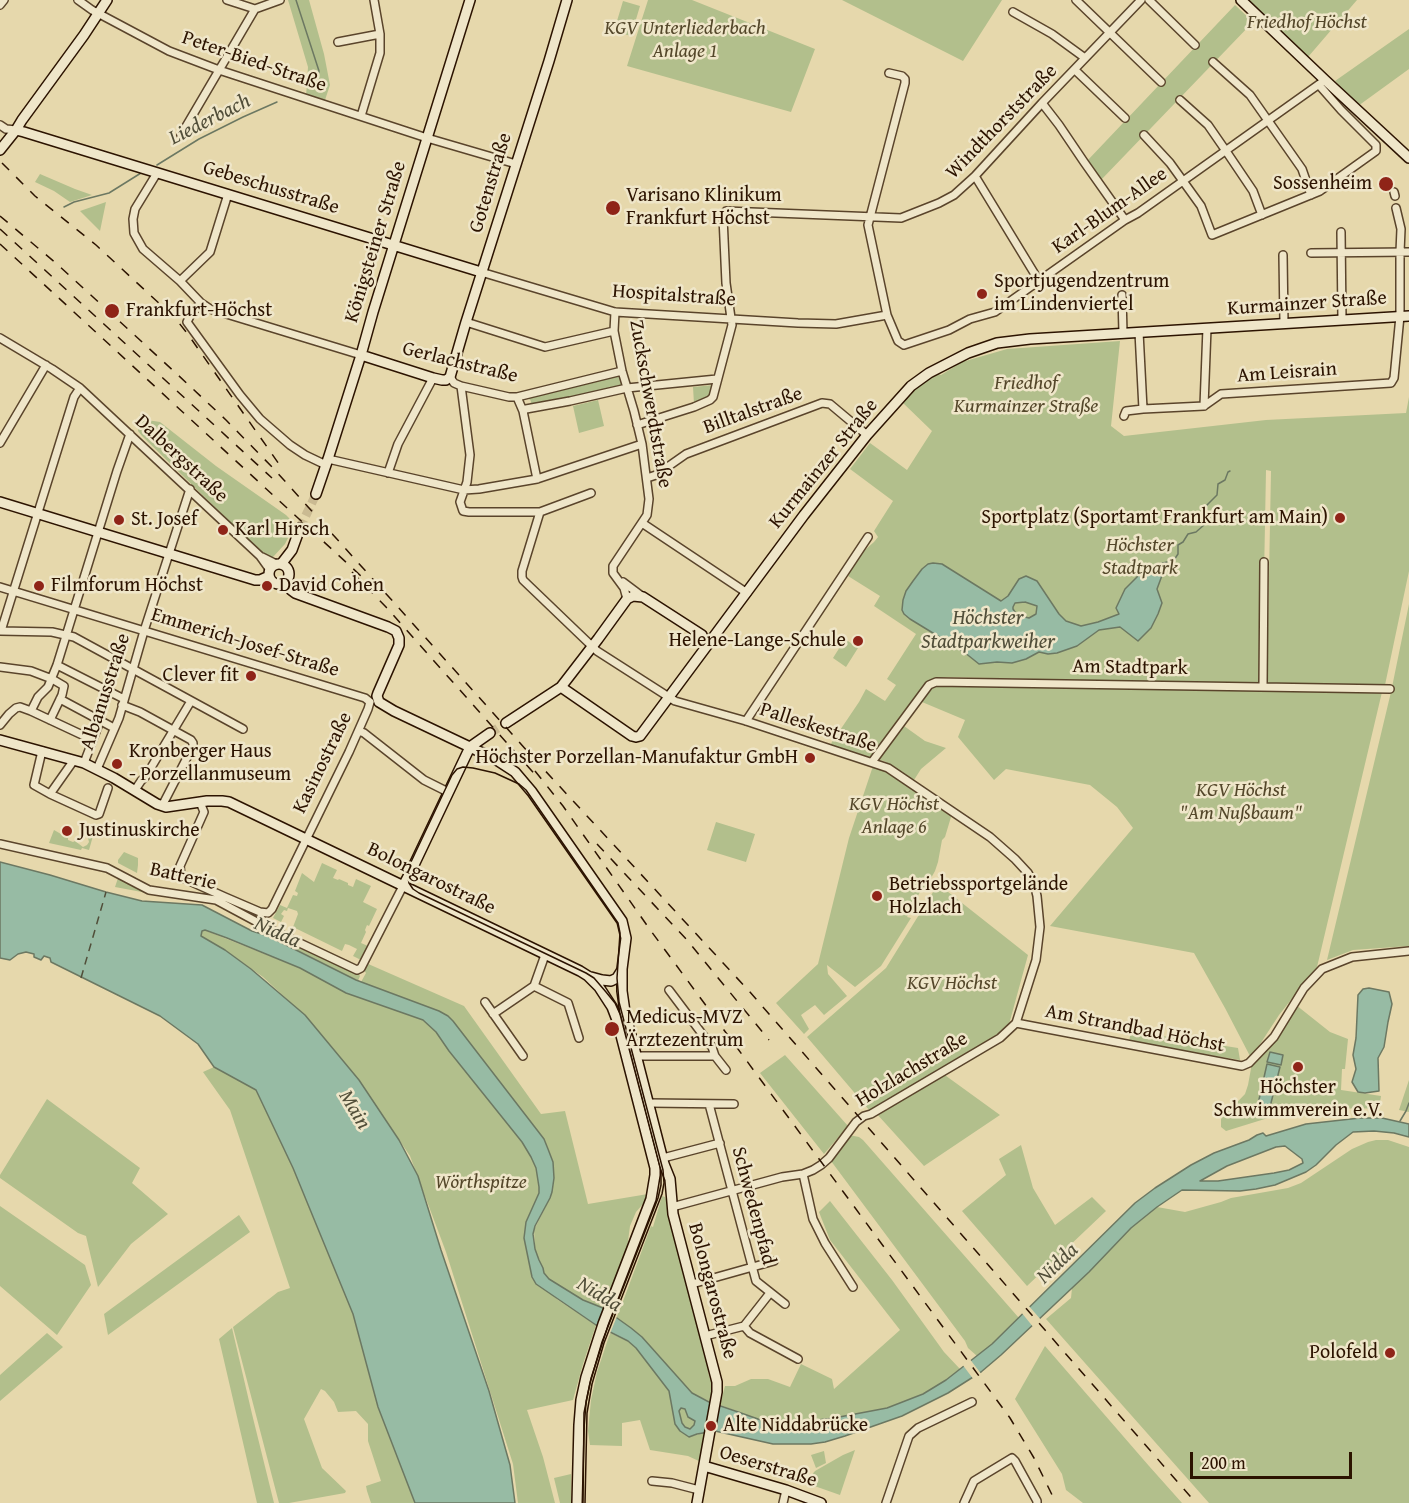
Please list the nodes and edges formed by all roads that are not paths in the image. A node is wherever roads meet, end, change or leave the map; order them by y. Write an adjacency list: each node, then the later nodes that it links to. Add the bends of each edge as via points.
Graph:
1 (4, 0): 13 (street)
2 (78, 0): 16 (street, Peter-Bied-Straße)
3 (107, 0): 16 (main road)
4 (227, 0): 14 (street)
5 (280, 0): 14 (street)
6 (374, 0): 18 (street)
7 (470, 0): 39 (main road, Königsteiner Straße)
8 (567, 0): 43 (main road, Gotenstraße)
9 (1076, 0): 17 (street)
10 (1141, 0): 17 (street, Windthorststraße)
11 (1149, 0): 20 (street)
12 (1241, 0): 27 (main road)
13 (0, 5)
14 (255, 9): 23 (street)
15 (1013, 12): 21 (street, Windthorststraße)
16 (99, 14): 23 (street, Peter-Bied-Straße, via 168,51); 36 (main road)
17 (1110, 33): 21 (street, Windthorststraße); 26 (street)
18 (380, 34): 19 (street); 30 (street, via 380,53)
19 (338, 42)
20 (1196, 45)
21 (1085, 58): 24 (street, Windthorststraße)
22 (1213, 62): 33 (street, via 1250,95)
23 (219, 70): 30 (street, Peter-Bied-Straße); 37 (street)
24 (1075, 70): 29 (street, Windthorststraße); 32 (street)
25 (889, 73): 51 (street, via 902,76 905,83)
26 (1161, 82)
27 (1322, 83): 31 (main road); 33 (street, Karl-Blum-Allee); 34 (street)
28 (1180, 100): 41 (street, via 1208,125)
29 (1042, 103): 45 (street, Windthorststraße); 52 (street)
30 (361, 116): 39 (street, Peter-Bied-Straße)
31 (1364, 117): 34 (street); 42 (main road)
32 (1125, 118)
33 (1268, 121): 41 (street, Karl-Blum-Allee); 48 (street, via 1302,170)
34 (1354, 123): 48 (street, via 1376,145 1376,151)
35 (0, 125): 36 (street, Gebeschusstraße)
36 (16, 130): 40 (main road); 44 (main road, Gebeschusstraße)
37 (181, 135)
38 (1144, 135): 46 (street)
39 (427, 138): 43 (street, Peter-Bied-Straße); 54 (main road, Königsteiner Straße)
40 (0, 150)
41 (1226, 151): 46 (street, Karl-Blum-Allee); 50 (street, via 1253,191)
42 (1409, 158)
43 (516, 164): 60 (main road, Gotenstraße)
44 (157, 173): 47 (main road, Gebeschusstraße); 61 (street, via 135,209 133,230 143,249)
45 (975, 176): 51 (street, Windthorststraße, via 939,203 901,218); 62 (street)
46 (1183, 180): 50 (street, via 1201,206 1212,235); 52 (street, Karl-Blum-Allee)
47 (228, 194): 54 (main road, Gebeschusstraße); 61 (street, via 210,252)
48 (1311, 195): 50 (street)
49 (1396, 208): 55 (street, via 1401,229)
50 (1262, 215)
51 (869, 218): 66 (street); 68 (street, Windthorststraße, via 726,212 726,283)
52 (1125, 220): 62 (street, Karl-Blum-Allee)
53 (1341, 232): 58 (street)
54 (394, 244): 60 (main road, Hospitalstraße); 77 (main road, Königsteiner Straße)
55 (1400, 252): 56 (street); 58 (street); 67 (street)
56 (1409, 252)
57 (1311, 253): 58 (street)
58 (1341, 253): 69 (street)
59 (1283, 255): 71 (street)
60 (481, 272): 65 (street, Hospitalstraße); 70 (main road, Gotenstraße)
61 (180, 281): 64 (street)
62 (1039, 281): 66 (street, Karl-Blum-Allee, via 995,312 904,345 898,341)
63 (1122, 295): 75 (street)
64 (201, 303): 77 (street); 96 (street, via 188,322 240,395 290,445)
65 (615, 312): 68 (street, Hospitalstraße); 73 (street, Zuckschwerdtstraße)
66 (887, 315): 68 (street, Hospitalstraße, via 836,324)
67 (1404, 316): 69 (main road, Kurmainzer Straße); 87 (street, Am Leisrain, via 1392,383 1221,394)
68 (731, 318): 82 (street)
69 (1342, 320): 71 (main road, Kurmainzer Straße)
70 (465, 322): 73 (street, via 545,347); 80 (main road, Gotenstraße)
71 (1284, 323): 72 (main road, Kurmainzer Straße)
72 (1207, 328): 74 (main road, Kurmainzer Straße); 87 (street, Kurmainzer Straße)
73 (614, 331): 79 (street, Zuckschwerdtstraße)
74 (1139, 332): 75 (main road, Kurmainzer Straße); 88 (street)
75 (1124, 333): 93 (main road, Kurmainzer Straße, via 1019,340 968,353 911,386)
76 (0, 338): 78 (street, Dalbergstraße)
77 (361, 355): 81 (main road, Gerlachstraße); 96 (main road, Königsteiner Straße)
78 (46, 365): 84 (street, Dalbergstraße); 94 (street)
79 (622, 371): 85 (street, Zuckschwerdtstraße); 86 (street, Gerlachstraße)
80 (450, 377): 81 (main road, Gerlachstraße); 83 (street, Gerlachstraße)
81 (433, 378): 97 (street, via 398,444)
82 (717, 379): 85 (street, Gerlachstraße); 91 (street, via 710,400)
83 (461, 386): 86 (street, Gerlachstraße); 101 (street, via 470,455)
84 (80, 388): 92 (street, Dalbergstraße); 106 (street)
85 (627, 388): 89 (street, Gerlachstraße); 91 (street, Zuckschwerdtstraße)
86 (517, 397): 89 (street)
87 (1204, 406): 88 (street, Am Leisrain)
88 (1143, 409): 90 (street, Am Leisrain, via 1126,411)
89 (523, 411): 99 (street)
90 (1124, 416)
91 (637, 424): 95 (street, Zuckschwerdtstraße)
92 (130, 434): 100 (street, Dalbergstraße); 109 (street)
93 (867, 435): 98 (street, Billtalstraße, via 830,404 822,403 686,454); 118 (main road, Kurmainzer Straße)
94 (1, 441)
95 (642, 444): 98 (street, Zuckschwerdtstraße); 99 (street)
96 (327, 462): 97 (street); 103 (main road, Königsteiner Straße)
97 (388, 473): 101 (street)
98 (647, 478): 107 (street, Zuckschwerdtstraße, via 649,507)
99 (537, 479): 101 (street)
100 (190, 489): 111 (street, Albanusstraße); 113 (street, Dalbergstraße)
101 (464, 490): 105 (street, via 460,502 465,512)
102 (591, 493): 105 (street)
103 (316, 494)
104 (0, 502): 106 (main road)
105 (540, 512): 127 (street, Palleskestraße, via 522,571 523,580)
106 (36, 514): 109 (main road); 117 (street)
107 (642, 523): 114 (street, Zuckschwerdtstraße, via 613,566); 118 (street)
108 (300, 528): 113 (main road, via 292,550)
109 (99, 532): 111 (main road); 121 (street)
110 (868, 537): 144 (street)
111 (169, 554): 113 (main road, via 255,580); 124 (street, Albanusstraße)
112 (1264, 562): 133 (street)
113 (277, 568): 115 (main road, via 290,576); 115 (main road, via 272,582)
114 (619, 579): 119 (street); 120 (street, Zuckschwerdtstraße)
115 (286, 581): 139 (main road, Kasinostraße, via 295,593 396,631 399,645)
116 (0, 586): 117 (street, Emmerich-Josef-Straße)
117 (13, 591): 121 (street, Emmerich-Josef-Straße); 123 (street)
118 (747, 593): 122 (main road, Kurmainzer Straße)
119 (643, 597): 120 (main road); 126 (main road)
120 (627, 599): 127 (main road)
121 (75, 610): 124 (street, Emmerich-Josef-Straße); 125 (street)
122 (719, 630): 126 (main road); 128 (main road, Kurmainzer Straße)
123 (0, 631): 125 (street)
124 (144, 631): 131 (street, Albanusstraße); 139 (street, Emmerich-Josef-Straße)
125 (68, 634): 129 (street); 131 (street)
126 (702, 635): 128 (main road)
127 (592, 647): 134 (main road); 136 (street, Palleskestraße)
128 (703, 651): 136 (main road, Kurmainzer Straße)
129 (57, 665): 132 (street); 140 (street)
130 (0, 667): 132 (street, via 31,671)
131 (132, 669): 138 (street); 140 (street, Albanusstraße)
132 (52, 679): 137 (street, via 64,686); 141 (street)
133 (1263, 686): 135 (street, Am Stadtpark); 157 (street, Am Stadtpark, via 936,682 929,685)
134 (561, 687): 136 (main road, Kurmainzer Straße, via 636,737); 145 (main road)
135 (1390, 688)
136 (669, 698): 144 (street, Palleskestraße)
137 (60, 699): 142 (street); 143 (street)
138 (191, 701): 147 (street); 150 (street)
139 (374, 701): 149 (street, Kasinostraße); 153 (main road, Emmerich-Josef-Straße)
140 (123, 702): 148 (street, Albanusstraße); 150 (street)
141 (31, 711): 142 (street); 146 (street, via 16,708)
142 (50, 720): 152 (street)
143 (100, 721): 148 (street); 152 (street)
144 (746, 721): 157 (street, Palleskestraße)
145 (506, 723)
146 (0, 725)
147 (239, 727)
148 (114, 728): 159 (street, Albanusstraße)
149 (359, 731): 162 (street, via 424,780); 166 (street, Kasinostraße)
150 (174, 732): 161 (street); 165 (street, via 191,740 193,746)
151 (0, 740): 154 (main road)
152 (93, 740): 158 (street)
153 (470, 747): 155 (main road, Emmerich-Josef-Straße); 155 (main road, via 490,734 485,746); 162 (main road)
154 (42, 751): 156 (main road); 163 (street, via 34,785)
155 (495, 759): 172 (main road, Bolongarostraße, via 528,787 619,915 625,932)
156 (74, 760): 158 (main road); 163 (street)
157 (872, 762): 180 (street, Palleskestraße, via 888,768 990,837 1015,859 1034,884 1040,927 1036,960)
158 (84, 763): 159 (main road)
159 (97, 769): 161 (main road)
160 (108, 788): 163 (street, via 96,815)
161 (135, 790): 165 (main road)
162 (448, 792): 168 (main road)
163 (50, 794)
164 (200, 802): 165 (main road, Bolongarostraße); 166 (main road, Bolongarostraße, via 229,802); 169 (street, via 204,812 180,874)
165 (162, 806)
166 (306, 839): 168 (main road, Bolongarostraße); 169 (street, Kasinostraße, via 272,909 266,913)
167 (0, 844): 169 (street, Batterie, via 106,868 149,890)
168 (402, 886): 169 (street, via 359,970 235,912); 171 (main road, Bolongarostraße)
169 (224, 900)
170 (1409, 951): 180 (street, Am Strandbad Höchst, via 1352,957 1322,969 1304,988 1274,1037 1249,1064 1242,1066)
171 (546, 955): 173 (main road, Bolongarostraße); 174 (street)
172 (622, 969): 173 (main road, via 610,981); 176 (main road, Bolongarostraße)
173 (588, 976): 178 (main road, Bolongarostraße)
174 (534, 986): 179 (street); 181 (street, via 568,1003)
175 (669, 990): 184 (street)
176 (623, 997): 178 (main road, via 615,992); 183 (main road, Bolongarostraße)
177 (484, 1002): 179 (street)
178 (609, 1002): 190 (main road, Bolongarostraße)
179 (493, 1014): 182 (street)
180 (1016, 1023): 191 (street, Holzlachstraße, via 999,1038 864,1116 825,1162)
181 (579, 1038)
182 (523, 1056)
183 (637, 1056): 184 (street); 186 (main road, Bolongarostraße)
184 (715, 1056): 185 (street)
185 (726, 1070)
186 (649, 1103): 187 (street); 190 (main road, Bolongarostraße)
187 (709, 1104): 188 (street); 189 (street, Schwedenpfad)
188 (734, 1104)
189 (720, 1143): 190 (street); 193 (street, Schwedenpfad)
190 (661, 1163): 192 (main road, Bolongarostraße); 194 (main road, Bolongarostraße)
191 (803, 1174): 193 (street, Holzlachstraße); 199 (street, via 813,1219)
192 (665, 1190): 194 (main road, Bolongarostraße); 195 (main road)
193 (731, 1191): 195 (street, Holzlachstraße); 197 (street, Schwedenpfad)
194 (651, 1199): 210 (main road, via 586,1377 580,1409)
195 (672, 1205): 198 (main road, Bolongarostraße)
196 (774, 1261): 197 (street)
197 (752, 1268): 198 (street); 200 (street, Schwedenpfad, via 756,1281)
198 (692, 1284): 203 (main road, Bolongarostraße)
199 (853, 1287)
200 (770, 1293): 201 (street, Schwedenpfad); 202 (street)
201 (785, 1304)
202 (744, 1326): 203 (street); 204 (street)
203 (705, 1336): 206 (main road, Bolongarostraße, via 717,1392)
204 (798, 1359)
205 (972, 1402): 214 (street, via 909,1436)
206 (704, 1463): 208 (main road); 209 (main road, Oeserstraße)
207 (652, 1480): 208 (street)
208 (699, 1490): 211 (main road)
209 (786, 1490): 212 (street); 213 (main road, Oeserstraße)
210 (577, 1503)
211 (697, 1503)
212 (783, 1503)
213 (821, 1503)
214 (886, 1503)
215 (964, 1503): 216 (street, via 974,1481 1011,1458)
216 (1036, 1503)

